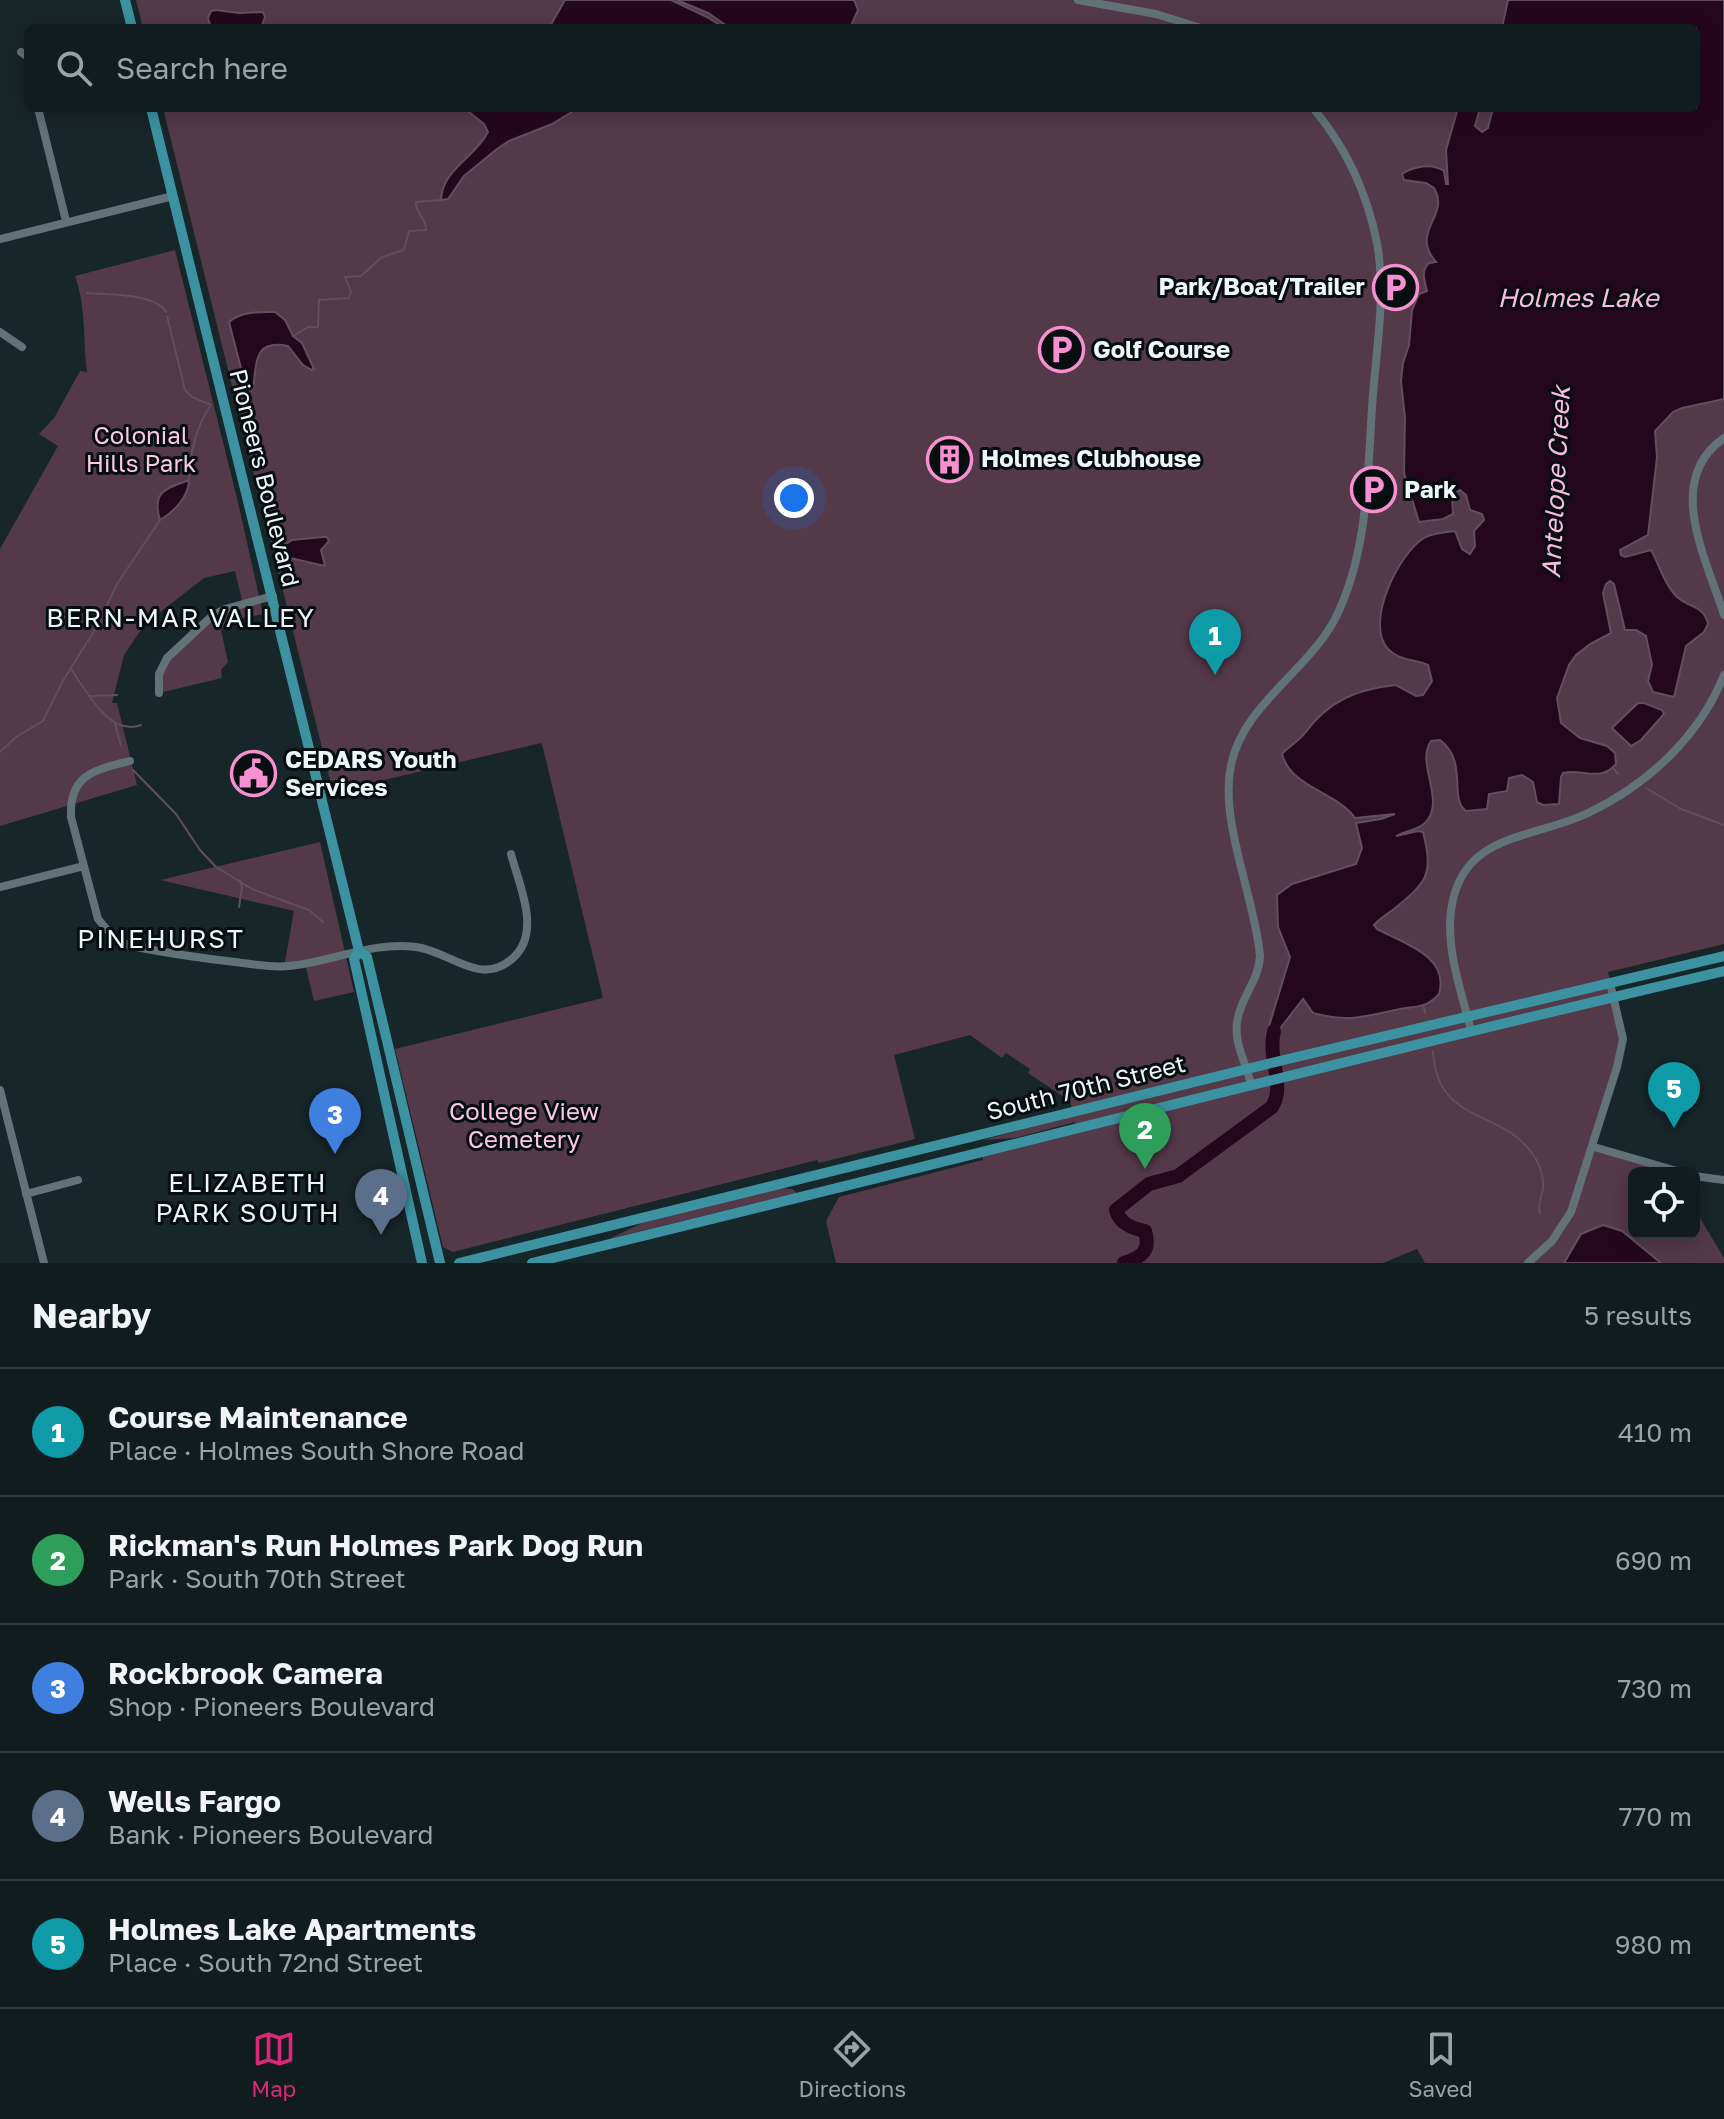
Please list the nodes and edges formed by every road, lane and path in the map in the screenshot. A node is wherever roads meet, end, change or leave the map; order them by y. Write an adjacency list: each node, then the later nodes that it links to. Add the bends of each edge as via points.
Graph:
1 (125, 0): 3 (main road)
2 (1078, 0): 4 (street)
3 (131, 24)
4 (1189, 24)
5 (39, 112): 9 (street)
6 (152, 112): 8 (main road, Pioneers Boulevard)
7 (1316, 112): 29 (street, via 1353,167 1379,254 1381,298 1365,509 1354,571 1335,618 1303,665 1254,717 1231,764 1230,804 1260,956 1258,974 1237,1019)
8 (173, 196): 9 (street); 14 (main road, Pioneers Boulevard)
9 (66, 221): 10 (street)
10 (0, 239)
11 (0, 332): 12 (street)
12 (22, 347)
13 (1724, 438): 15 (street, via 1699,466 1691,495)
14 (273, 596): 17 (street, via 212,616 167,658 159,674); 22 (main road, Pioneers Boulevard)
15 (1724, 615)
16 (1724, 675): 27 (street, via 1694,729 1636,785 1571,821 1493,845 1467,870 1453,902 1450,932)
17 (159, 693)
18 (130, 761): 20 (street, via 91,773 75,790 71,817)
19 (511, 854): 22 (street, via 528,926 519,952 505,964 471,969 418,947)
20 (84, 866): 21 (street); 22 (street, via 101,925 131,946 281,967)
21 (0, 887)
22 (359, 951): 42 (main road, Pioneers Boulevard, via 354,959); 43 (main road, Pioneers Boulevard, via 367,957)
23 (1724, 956): 25 (main road, South 70th Street)
24 (1724, 971): 26 (main road, South 70th Street)
25 (1610, 983): 26 (street); 27 (main road, South 70th Street)
26 (1613, 997): 28 (main road, South 70th Street); 35 (street, via 1622,1047)
27 (1467, 1017): 28 (street); 30 (main road, South 70th Street)
28 (1471, 1031): 32 (main road, South 70th Street)
29 (1241, 1057): 30 (street); 31 (street)
30 (1247, 1069): 31 (main road, South 70th Street); 32 (street)
31 (1232, 1073): 44 (main road, South 70th Street)
32 (1251, 1084): 45 (main road, South 70th Street)
33 (0, 1090): 34 (street)
34 (5, 1129): 40 (street)
35 (1594, 1147): 36 (street); 46 (street, via 1564,1226)
36 (1663, 1167)
37 (1700, 1177): 39 (street)
38 (78, 1180): 40 (street)
39 (1724, 1180)
40 (26, 1194): 41 (street)
41 (44, 1263)
42 (422, 1263)
43 (440, 1263)
44 (459, 1263)
45 (532, 1263)
46 (1528, 1263)

